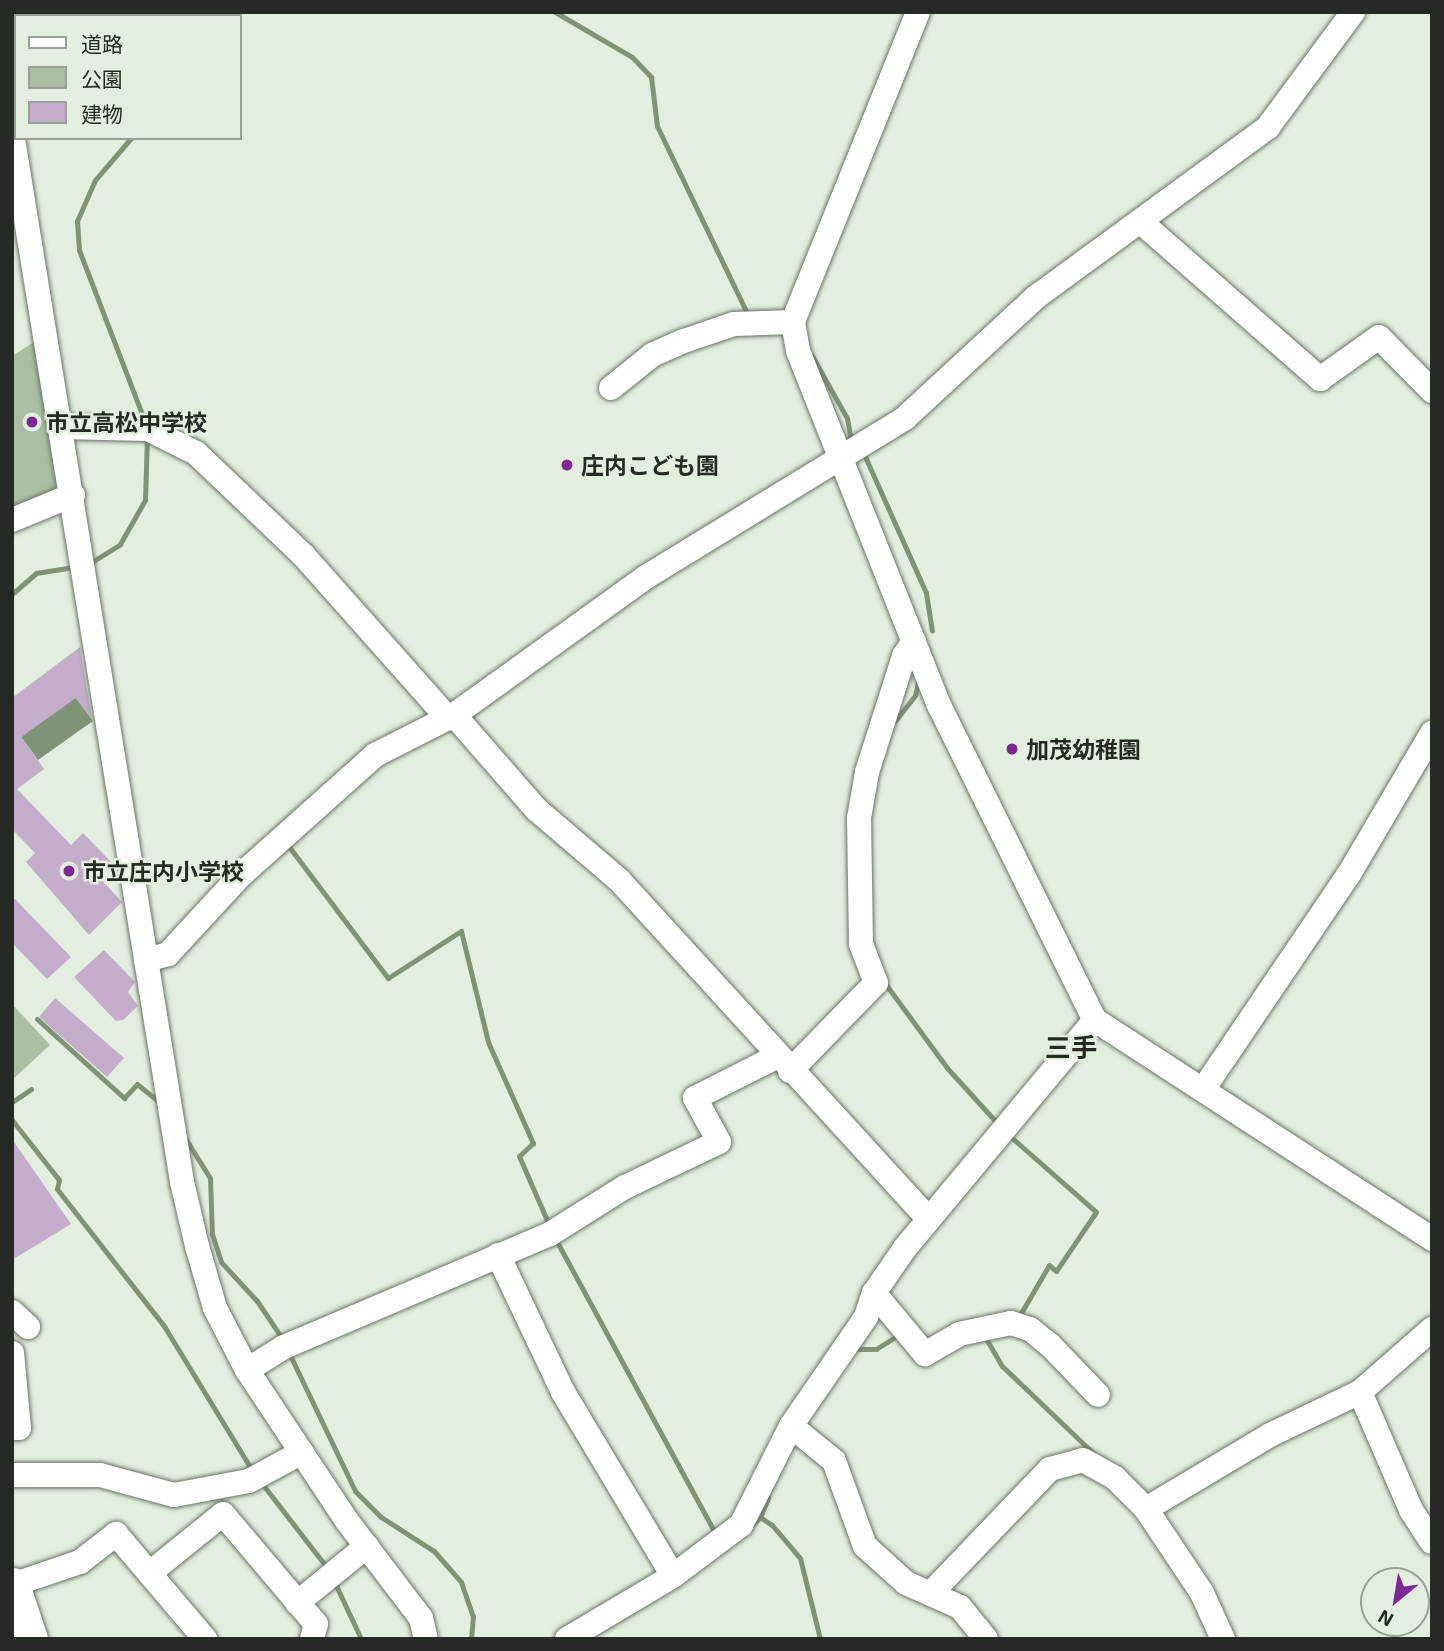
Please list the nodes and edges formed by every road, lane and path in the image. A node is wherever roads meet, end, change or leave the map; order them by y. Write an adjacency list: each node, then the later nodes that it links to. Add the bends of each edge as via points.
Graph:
1 (918, 12): 5 (street)
2 (1353, 12): 4 (street, via 1273,122)
3 (12, 133): 8 (street)
4 (1145, 226): 7 (street, via 1320,379 1379,337); 9 (street, via 1057,283 905,418)
5 (794, 333): 6 (street, via 755,323 734,324 652,355); 9 (street)
6 (611, 388)
7 (1432, 391)
8 (60, 427): 10 (street); 13 (street, via 146,429 181,444 222,475 304,556)
9 (855, 452): 12 (street); 13 (street, via 646,577)
10 (73, 495): 11 (street); 15 (street)
11 (12, 520)
12 (914, 641): 16 (street, via 959,752); 17 (street, via 893,687 867,772 859,818 860,944 876,983)
13 (447, 714): 15 (street, via 376,755 282,836 168,954); 17 (street, via 537,810 620,880)
14 (1432, 733): 18 (street, via 1349,874)
15 (146, 960): 25 (street, via 197,1246 215,1308)
16 (1095, 1020): 18 (street); 19 (street)
17 (783, 1064): 19 (street); 21 (street, via 695,1098 719,1142 625,1187 552,1233)
18 (1203, 1088): 20 (street)
19 (929, 1219): 22 (street)
20 (1432, 1239)
21 (498, 1255): 25 (street, via 286,1346); 36 (street, via 564,1392)
22 (874, 1293): 27 (street, via 925,1354 981,1329 1011,1323 1030,1329); 29 (street, via 866,1317)
23 (1432, 1329): 26 (street)
24 (12, 1353): 28 (street, via 19,1428)
25 (247, 1370): 30 (street)
26 (1360, 1392): 32 (street, via 1270,1435); 33 (street, via 1405,1499)
27 (1098, 1395)
28 (12, 1429)
29 (794, 1429): 36 (street, via 749,1515 721,1543); 38 (street, via 834,1461 865,1546 906,1583)
30 (302, 1452): 31 (street, via 257,1476 174,1495 100,1475); 34 (street)
31 (12, 1475)
32 (1150, 1506): 38 (street, via 1100,1467 1066,1461 1023,1495); 46 (street, via 1202,1593)
33 (1432, 1542)
34 (367, 1546): 39 (street); 43 (street, via 421,1618)
35 (151, 1572): 37 (street, via 116,1534 80,1562); 39 (street, via 223,1514); 41 (street)
36 (673, 1576): 44 (street)
37 (12, 1585): 40 (highway)
38 (931, 1593): 45 (street, via 960,1607)
39 (298, 1603): 42 (street, via 316,1624)
40 (30, 1639)
41 (205, 1639)
42 (312, 1639)
43 (426, 1639)
44 (567, 1639)
45 (986, 1639)
46 (1223, 1639)

